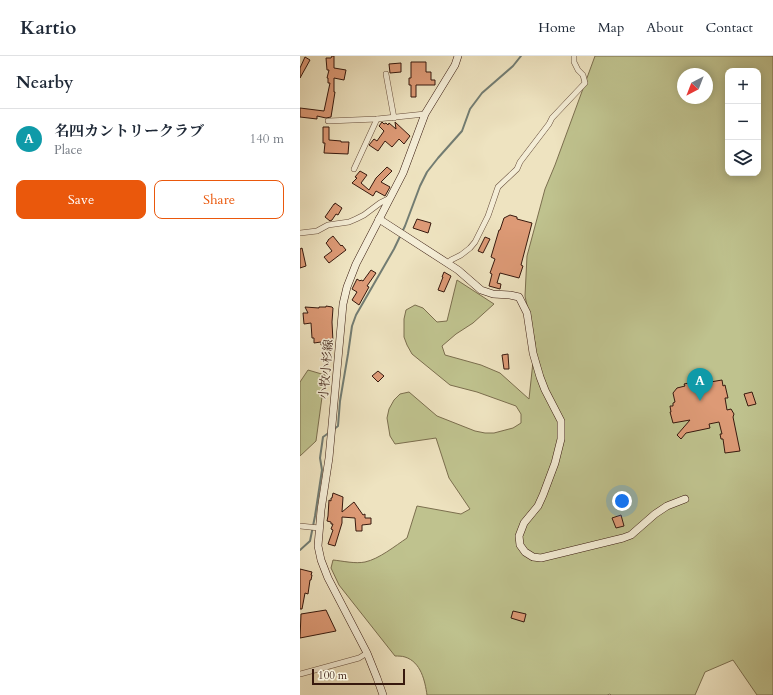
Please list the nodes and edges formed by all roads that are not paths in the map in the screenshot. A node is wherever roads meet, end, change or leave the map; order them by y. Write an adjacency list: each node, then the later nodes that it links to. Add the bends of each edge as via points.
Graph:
1 (458, 56): 4 (main road, 小牧小杉線)
2 (574, 56): 12 (street, via 574,62 584,75 585,83 552,118 517,169 498,187 475,242)
3 (386, 74): 5 (street)
4 (426, 114): 5 (street); 9 (main road, 小牧小杉線, via 403,173)
5 (394, 118): 6 (street)
6 (377, 119): 7 (street); 8 (street)
7 (328, 121)
8 (354, 169)
9 (390, 198): 10 (main road, 小牧小杉線); 11 (street, via 349,222)
10 (379, 219): 12 (main road); 15 (main road, 小牧小杉線, via 356,264 343,304 329,458)
11 (300, 233)
12 (448, 263): 13 (main road, via 481,290 519,298 527,313 533,353 540,377 561,421 561,439 555,463 538,506 524,523 519,536 520,545 525,552 532,557 542,558 627,537 655,514)
13 (685, 498)
14 (300, 526): 15 (street)
15 (318, 528): 16 (main road, 小牧小杉線, via 318,546 328,578)
16 (367, 653): 17 (street, via 359,658); 18 (main road, 小牧小杉線)
17 (300, 674)
18 (383, 695)

